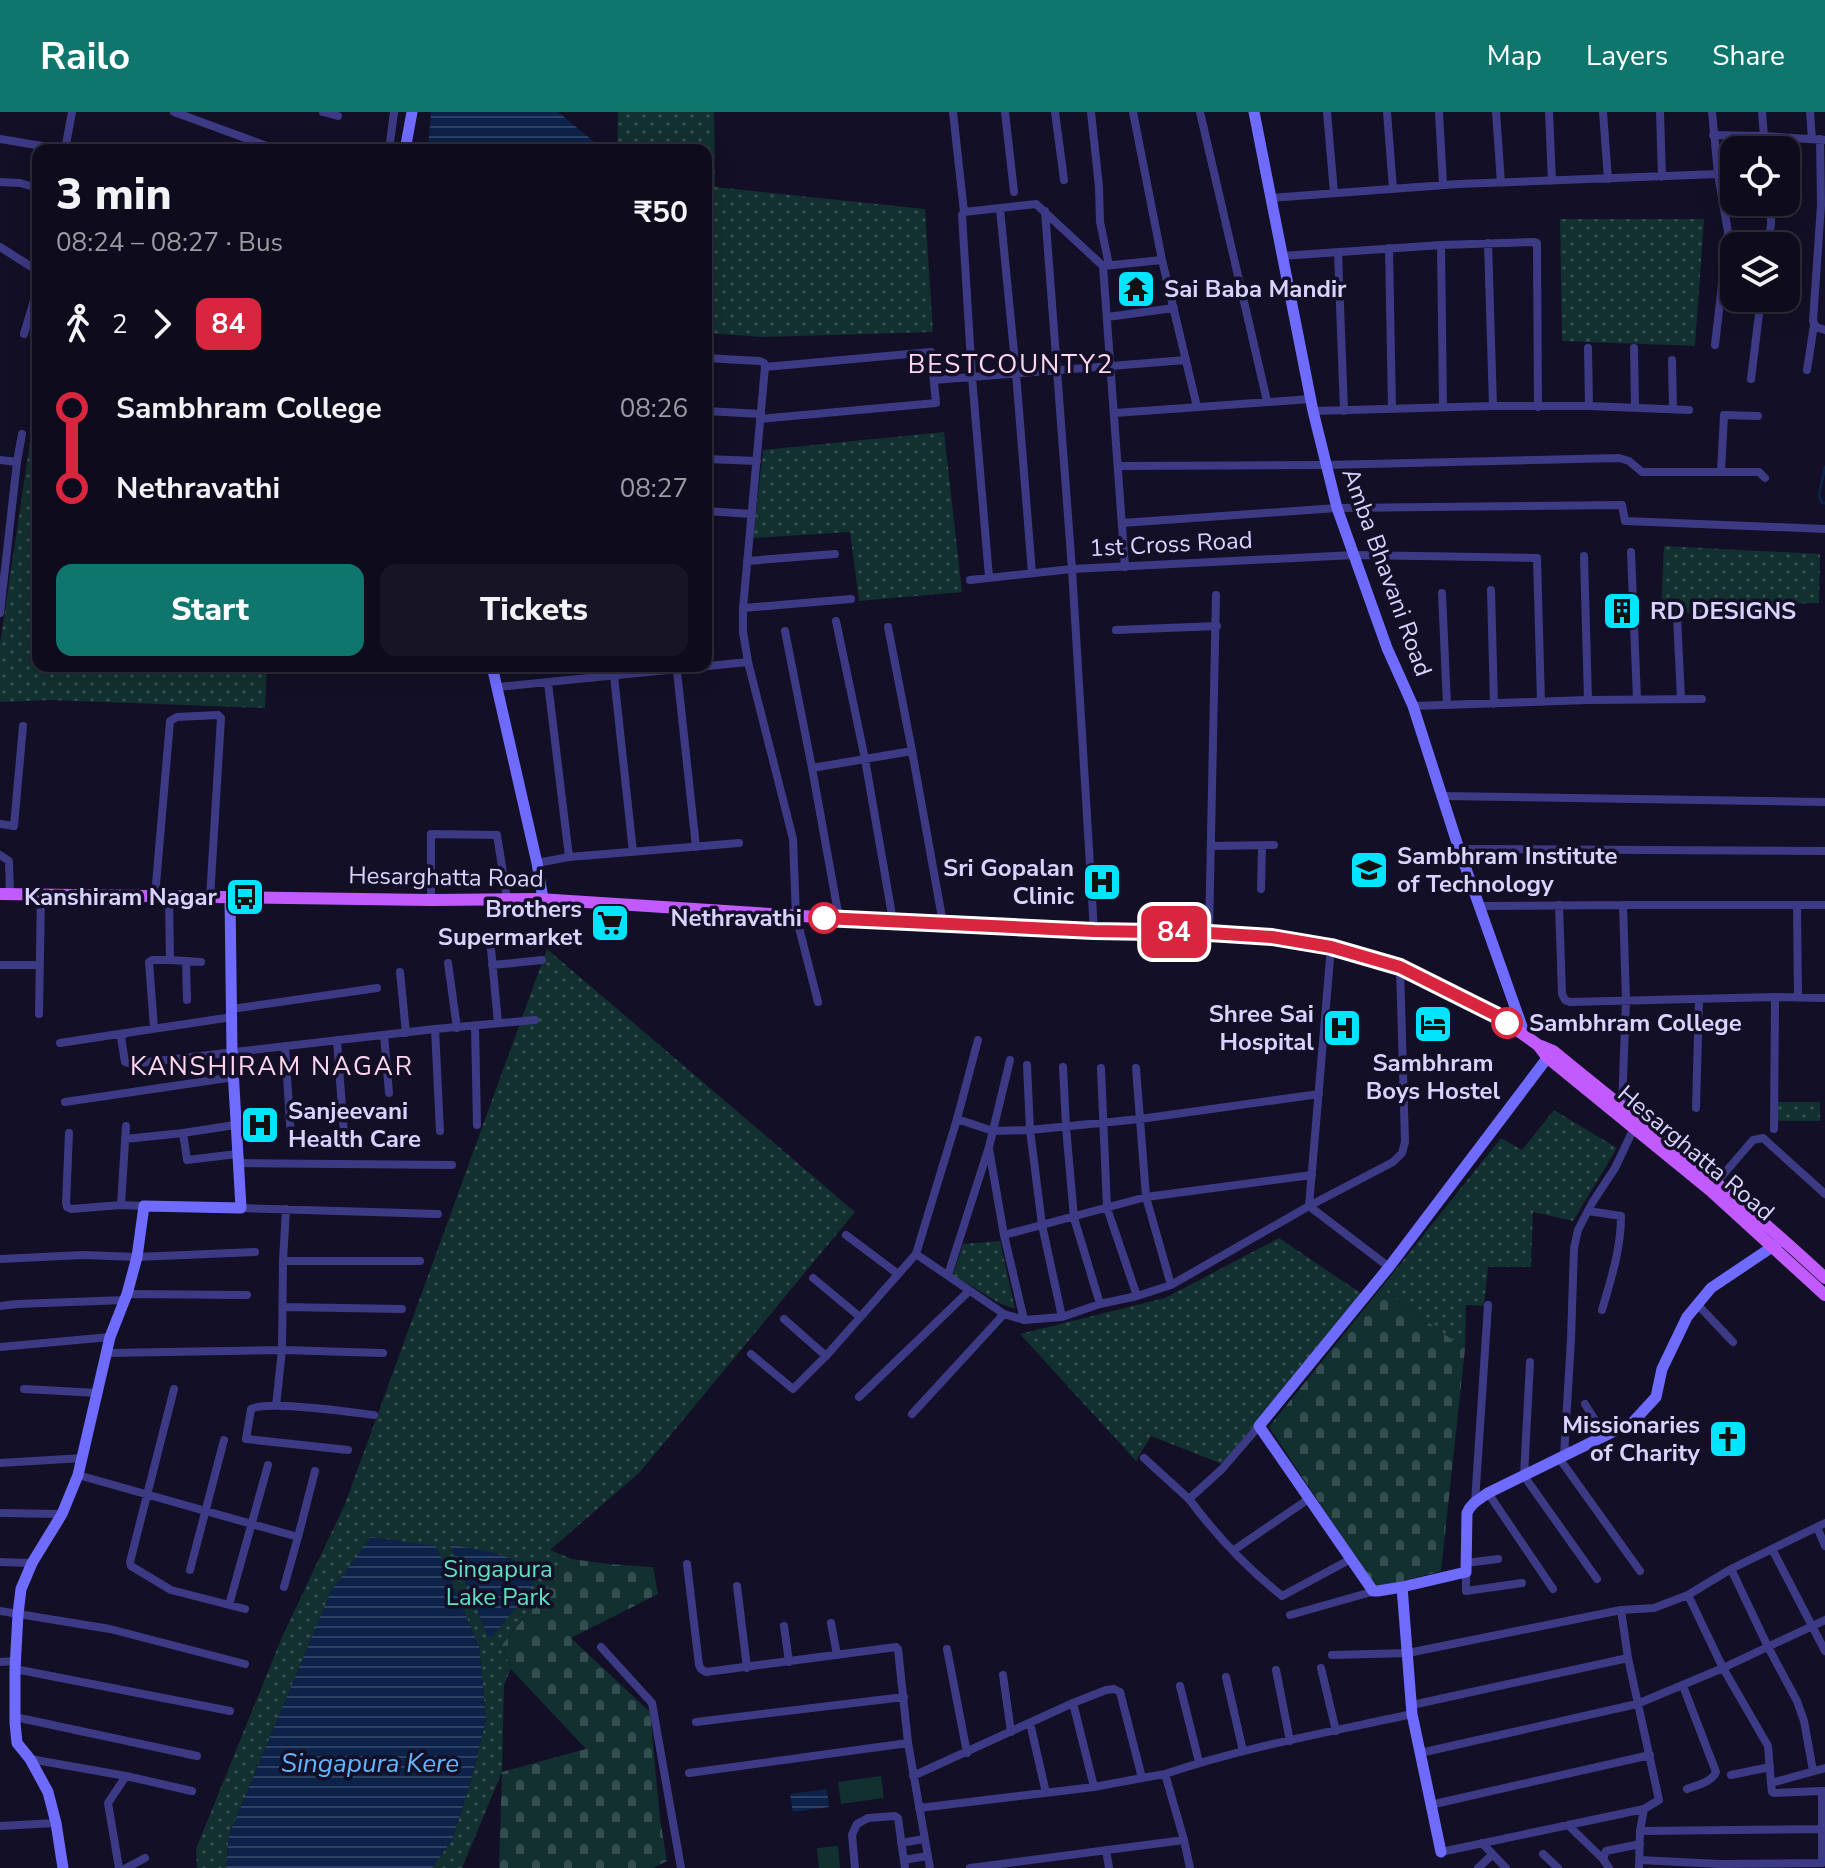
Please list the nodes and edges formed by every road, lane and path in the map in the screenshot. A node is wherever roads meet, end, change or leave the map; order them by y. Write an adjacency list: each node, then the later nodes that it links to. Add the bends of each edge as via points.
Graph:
1 (72, 112): 29 (street)
2 (174, 112): 30 (street)
3 (323, 112): 23 (street)
4 (394, 112): 31 (street)
5 (412, 112): 32 (street)
6 (953, 112): 48 (street)
7 (1005, 112): 43 (street)
8 (1055, 112): 36 (street)
9 (1091, 112): 56 (street)
10 (1133, 112): 55 (street)
11 (1200, 112): 79 (street)
12 (1254, 112): 45 (street, Amba Bhavani Road)
13 (1327, 112): 44 (street)
14 (1387, 112): 42 (street)
15 (1439, 112): 40 (street)
16 (1496, 112): 39 (street)
17 (1549, 112): 37 (street)
18 (1603, 112): 35 (street)
19 (1660, 112): 34 (street)
20 (1712, 112): 24 (street)
21 (1762, 112): 25 (street)
22 (1810, 112): 27 (street)
23 (338, 116)
24 (1713, 135): 25 (street); 33 (street)
25 (1763, 136)
26 (0, 139): 28 (street)
27 (1819, 140): 62 (street)
28 (32, 144)
29 (66, 144)
30 (262, 144)
31 (390, 144)
32 (406, 144)
33 (1718, 174): 34 (street); 65 (street, via 1728,232)
34 (1662, 177): 35 (street)
35 (1608, 179): 37 (street)
36 (1064, 180)
37 (1552, 181): 39 (street)
38 (0, 182): 41 (street)
39 (1501, 183): 40 (street)
40 (1443, 185): 42 (street)
41 (32, 186)
42 (1393, 189): 44 (street)
43 (1014, 192)
44 (1334, 193): 45 (street)
45 (1270, 198): 54 (street, Amba Bhavani Road)
46 (1000, 209): 47 (street, via 1034,204); 48 (street); 75 (street)
47 (1045, 211): 56 (street); 73 (street)
48 (963, 214): 76 (street)
49 (1488, 243): 50 (street); 82 (street); 85 (street, via 1537,243)
50 (1441, 245): 52 (street); 81 (street)
51 (0, 247): 57 (street)
52 (1389, 248): 53 (street); 87 (street)
53 (1338, 252): 54 (street); 90 (street)
54 (1282, 256): 80 (street, Amba Bhavani Road)
55 (1162, 260): 56 (street); 59 (street)
56 (1106, 265): 61 (street)
57 (32, 267)
58 (32, 307): 64 (street)
59 (1174, 308): 61 (street); 69 (street)
60 (1759, 312): 77 (street)
61 (1107, 317): 71 (street)
62 (1814, 325): 63 (street); 74 (street)
63 (1825, 330)
64 (24, 334)
65 (1715, 345)
66 (1588, 348): 83 (street)
67 (1634, 348): 86 (street)
68 (712, 358): 72 (street, via 760,361)
69 (1186, 360): 71 (street); 84 (street)
70 (1672, 360): 88 (street)
71 (1111, 366): 73 (street); 92 (street)
72 (765, 367): 78 (street, via 931,352); 93 (street)
73 (1057, 370): 75 (street); 115 (street)
74 (1807, 370)
75 (1016, 373): 76 (street); 116 (street)
76 (972, 377): 78 (street); 117 (street)
77 (1751, 379)
78 (934, 380): 93 (street, via 936,403)
79 (1267, 401): 80 (street); 84 (street)
80 (1312, 405): 90 (street); 100 (street, Amba Bhavani Road)
81 (1443, 406): 82 (street); 87 (street)
82 (1493, 406): 85 (street)
83 (1589, 406): 85 (street); 86 (street)
84 (1197, 407): 92 (street)
85 (1538, 407)
86 (1635, 408): 88 (street)
87 (1392, 409): 90 (street)
88 (1673, 409): 89 (street)
89 (1689, 410)
90 (1344, 411)
91 (712, 412): 93 (street)
92 (1115, 413): 101 (street)
93 (761, 416): 98 (street)
94 (1758, 416): 102 (street, via 1724,415)
95 (22, 434): 99 (street)
96 (712, 459): 98 (street)
97 (0, 460): 99 (street)
98 (757, 461): 106 (street)
99 (17, 462): 124 (street)
100 (1325, 465): 101 (street); 102 (street, via 1619,458 1642,472); 104 (street, Amba Bhavani Road)
101 (1118, 466): 107 (street)
102 (1721, 472): 103 (street, via 1759,472)
103 (1765, 478)
104 (1337, 508): 107 (street); 108 (street, via 1622,505 1625,521); 111 (street, Amba Bhavani Road)
105 (712, 511): 106 (street)
106 (752, 514): 113 (street)
107 (1122, 523): 114 (street)
108 (1825, 529)
109 (1631, 552): 139 (street)
110 (835, 554): 113 (street)
111 (1355, 555): 114 (street, 1st Cross Road); 143 (street, 1st Cross Road, via 1537,558); 146 (street, Amba Bhavani Road)
112 (1584, 556): 142 (street)
113 (747, 561): 123 (street)
114 (1125, 567): 115 (street, 1st Cross Road)
115 (1072, 569): 116 (street, 1st Cross Road); 184 (street)
116 (1032, 573): 117 (street, 1st Cross Road)
117 (989, 577): 118 (street, 1st Cross Road)
118 (970, 580)
119 (1491, 590): 144 (street)
120 (1442, 593): 145 (street)
121 (1216, 595): 127 (street)
122 (851, 599): 123 (street)
123 (743, 608): 131 (street)
124 (0, 613)
125 (1677, 617): 140 (street)
126 (836, 621): 149 (street)
127 (1217, 626): 129 (street); 156 (street)
128 (888, 627): 148 (street)
129 (1116, 630)
130 (785, 631): 150 (street)
131 (748, 662): 132 (street); 180 (street, via 793,839)
132 (712, 667)
133 (493, 672): 138 (street)
134 (664, 672): 136 (street)
135 (677, 672): 158 (street)
136 (614, 676): 137 (street); 161 (street)
137 (548, 683): 138 (street); 163 (street)
138 (497, 687): 164 (street)
139 (1637, 699): 140 (street); 142 (street)
140 (1681, 699): 141 (street)
141 (1702, 699)
142 (1588, 700): 143 (street)
143 (1541, 702): 144 (street)
144 (1494, 704): 145 (street)
145 (1447, 705): 146 (street)
146 (1413, 706): 151 (street, Amba Bhavani Road)
147 (23, 726): 153 (street, via 14,826)
148 (912, 751): 149 (street); 183 (street)
149 (865, 759): 150 (street); 182 (street)
150 (812, 768): 181 (street)
151 (1442, 796): 152 (street); 159 (street, Amba Bhavani Road)
152 (1825, 802)
153 (0, 825)
154 (739, 843): 158 (street)
155 (1274, 845): 157 (street)
156 (1211, 846): 157 (street); 185 (street)
157 (1262, 846): 165 (street)
158 (696, 847): 161 (street)
159 (1459, 849): 160 (street); 179 (street, Amba Bhavani Road)
160 (1825, 851)
161 (633, 852): 163 (street)
162 (1, 857): 166 (street, via 9,861)
163 (569, 857): 164 (street)
164 (537, 863): 173 (street)
165 (1261, 889)
166 (5, 894): 167 (main road, Hesarghatta Road)
167 (41, 894): 168 (main road, Hesarghatta Road); 194 (street)
168 (155, 896): 169 (main road, Hesarghatta Road); 171 (street, via 170,721 218,715)
169 (169, 896): 171 (main road, Hesarghatta Road); 188 (street)
170 (230, 897): 171 (main road, Hesarghatta Road); 174 (main road, Hesarghatta Road); 206 (street)
171 (210, 898)
172 (507, 898): 173 (main road, Hesarghatta Road); 174 (main road, Hesarghatta Road); 174 (street, via 497,835 431,834)
173 (543, 899): 180 (main road, Hesarghatta Road)
174 (431, 900)
175 (1559, 905): 176 (street); 179 (street); 204 (street, via 1565,1000)
176 (1623, 905): 177 (street); 204 (street)
177 (1797, 905): 178 (street); 200 (street)
178 (1825, 905)
179 (1479, 906): 217 (street, Amba Bhavani Road)
180 (796, 916): 181 (main road, Hesarghatta Road); 205 (street)
181 (839, 918): 182 (main road, Hesarghatta Road)
182 (893, 921): 183 (main road, Hesarghatta Road)
183 (943, 923): 184 (main road, Hesarghatta Road)
184 (1094, 931): 185 (main road, Hesarghatta Road)
185 (1209, 933): 186 (main road, Hesarghatta Road)
186 (1331, 947): 196 (main road, Hesarghatta Road); 231 (street)
187 (491, 949): 195 (street)
188 (170, 960): 190 (street); 211 (street, via 149,962)
189 (542, 960): 195 (street)
190 (186, 961): 191 (street); 203 (street)
191 (201, 962)
192 (448, 963): 212 (street)
193 (0, 965): 194 (street)
194 (39, 965): 207 (street)
195 (492, 965): 209 (street)
196 (1400, 967): 217 (main road, Hesarghatta Road); 261 (street, via 1402,1153)
197 (400, 972): 215 (street)
198 (377, 988): 206 (street)
199 (1775, 997): 200 (street); 202 (street); 243 (street)
200 (1798, 998): 201 (street)
201 (1825, 998)
202 (1699, 999): 204 (street); 233 (street)
203 (187, 1000)
204 (1626, 1000): 234 (street)
205 (818, 1002)
206 (232, 1013): 211 (street); 222 (street)
207 (39, 1014)
208 (535, 1020): 209 (street)
209 (498, 1023): 210 (street)
210 (475, 1026): 212 (street); 239 (street)
211 (154, 1028): 214 (street)
212 (457, 1028): 213 (street)
213 (435, 1029): 215 (street); 245 (street)
214 (126, 1033): 220 (street); 222 (street, via 121,1037 127,1064)
215 (406, 1033): 216 (street)
216 (384, 1035): 218 (street); 230 (street)
217 (1525, 1035): 223 (main road, Hesarghatta Road)
218 (337, 1040): 221 (street); 249 (street)
219 (978, 1040): 235 (street)
220 (60, 1043)
221 (285, 1046): 222 (street); 250 (street)
222 (232, 1052): 229 (street)
223 (1550, 1054): 234 (main road, Hesarghatta Road); 278 (street)
224 (1010, 1060): 246 (street)
225 (1027, 1065): 244 (street)
226 (1063, 1067): 241 (street)
227 (1101, 1068): 237 (street)
228 (1136, 1068): 236 (street)
229 (234, 1077): 232 (street); 238 (street)
230 (389, 1093)
231 (1319, 1094): 236 (street); 255 (street)
232 (65, 1102)
233 (1696, 1108)
234 (1618, 1110): 242 (main road, Hesarghatta Road); 256 (main road, Hesarghatta Road)
235 (957, 1119): 246 (street); 273 (street)
236 (1140, 1119): 237 (street); 258 (street)
237 (1103, 1123): 241 (street); 263 (street)
238 (235, 1125): 248 (street); 253 (street)
239 (477, 1125)
240 (126, 1126): 251 (street)
241 (1066, 1127): 244 (street); 267 (street)
242 (1634, 1128): 265 (street); 271 (main road, Hesarghatta Road)
243 (1774, 1129)
244 (1030, 1130): 246 (street); 268 (street)
245 (440, 1131)
246 (993, 1131): 252 (street)
247 (69, 1133): 259 (street, via 67,1207)
248 (183, 1133): 251 (street); 253 (street, via 187,1160)
249 (344, 1134)
250 (291, 1138)
251 (125, 1139): 259 (street)
252 (989, 1147): 270 (street); 280 (street)
253 (237, 1158): 254 (street); 262 (street)
254 (452, 1165)
255 (1312, 1175): 258 (street); 261 (street)
256 (1716, 1183): 257 (street, via 1753,1140 1763,1138); 271 (main road, Hesarghatta Road)
257 (1825, 1194)
258 (1146, 1197): 263 (street); 283 (street)
259 (121, 1205): 260 (street)
260 (144, 1206): 262 (street); 274 (street)
261 (1309, 1206): 278 (street); 283 (street)
262 (241, 1208): 264 (street)
263 (1107, 1208): 267 (street); 287 (street)
264 (286, 1209): 266 (street); 276 (street)
265 (1588, 1211): 295 (street, via 1621,1216 1618,1252); 322 (street, via 1574,1248)
266 (438, 1214)
267 (1074, 1218): 268 (street); 289 (street)
268 (1042, 1225): 270 (street); 298 (street)
269 (846, 1235): 279 (street)
270 (1004, 1235): 300 (street)
271 (1778, 1243): 282 (main road, Hesarghatta Road); 286 (main road, Hesarghatta Road); 290 (street, via 1711,1288)
272 (255, 1252): 274 (street)
273 (916, 1254): 279 (street); 280 (street)
274 (137, 1257): 275 (street); 288 (street)
275 (0, 1259)
276 (283, 1261): 277 (street); 293 (street)
277 (420, 1261)
278 (1389, 1267): 318 (street)
279 (898, 1274): 297 (street)
280 (948, 1275): 284 (street)
281 (813, 1278): 297 (street)
282 (1825, 1278)
283 (1171, 1285): 287 (street)
284 (969, 1291): 296 (street); 313 (street)
285 (247, 1295): 288 (street)
286 (1825, 1295)
287 (1137, 1296): 289 (street)
288 (126, 1297): 292 (street); 301 (street)
289 (1100, 1304): 298 (street)
290 (1697, 1304): 302 (street); 319 (street, via 1662,1369 1656,1397 1633,1422)
291 (1488, 1305): 334 (street)
292 (0, 1306)
293 (283, 1307): 294 (street); 304 (street)
294 (402, 1309)
295 (1602, 1310)
296 (1004, 1314): 300 (street); 316 (street)
297 (860, 1317): 308 (street)
298 (1062, 1317): 300 (street)
299 (784, 1319): 308 (street)
300 (1024, 1320)
301 (110, 1337): 303 (street); 305 (street)
302 (1733, 1342)
303 (0, 1347)
304 (282, 1350): 305 (street); 306 (street); 315 (street)
305 (107, 1353): 312 (street)
306 (383, 1353)
307 (751, 1354): 308 (street, via 793,1389)
308 (826, 1356)
309 (1530, 1362): 329 (street)
310 (24, 1389): 312 (street)
311 (174, 1389): 331 (street)
312 (98, 1393): 323 (street)
313 (859, 1397)
314 (1585, 1404): 319 (street)
315 (276, 1406): 317 (street); 321 (street, via 253,1407 246,1439)
316 (912, 1414)
317 (374, 1415)
318 (1259, 1426): 332 (street); 333 (street)
319 (1605, 1436): 322 (street)
320 (224, 1440): 335 (street)
321 (348, 1450)
322 (1562, 1457): 329 (street); 352 (street)
323 (83, 1458): 325 (street); 328 (street)
324 (1144, 1458): 333 (street)
325 (0, 1463)
326 (268, 1465): 338 (street)
327 (315, 1471): 340 (street)
328 (78, 1475): 331 (street); 337 (street)
329 (1524, 1476): 330 (street); 353 (street)
330 (1488, 1493): 334 (street); 358 (street)
331 (148, 1495): 335 (street); 361 (street, via 131,1566 171,1590)
332 (1310, 1498): 343 (street); 344 (street)
333 (1189, 1499): 343 (street)
334 (1475, 1502): 349 (street, via 1467,1513)
335 (207, 1511): 338 (street); 351 (street)
336 (0, 1513): 337 (street)
337 (62, 1514): 347 (street)
338 (251, 1523): 340 (street); 361 (street)
339 (1821, 1525): 341 (street); 342 (street)
340 (298, 1537): 356 (street)
341 (1825, 1546)
342 (1772, 1549): 350 (street); 370 (street)
343 (1234, 1550): 344 (street, via 1282,1596)
344 (1351, 1559): 359 (street)
345 (1498, 1559): 349 (street)
346 (0, 1562): 347 (street)
347 (32, 1563): 365 (street)
348 (687, 1564): 383 (street, via 701,1669)
349 (1466, 1568): 354 (street, via 1466,1591); 357 (street)
350 (1731, 1569): 360 (street); 372 (street)
351 (190, 1570)
352 (1640, 1571)
353 (1597, 1579)
354 (1522, 1583)
355 (737, 1586): 383 (street)
356 (284, 1587)
357 (1402, 1587): 359 (street); 375 (street)
358 (1553, 1589)
359 (1375, 1591): 366 (street)
360 (1688, 1595): 363 (street, via 1654,1608); 385 (street)
361 (229, 1605): 362 (street)
362 (245, 1609)
363 (1621, 1610): 375 (street); 378 (street)
364 (0, 1611): 365 (street)
365 (18, 1614): 381 (street, via 110,1629); 382 (street)
366 (1290, 1615)
367 (1825, 1620): 370 (street)
368 (831, 1623): 376 (street)
369 (784, 1626): 380 (street)
370 (1812, 1627): 372 (street); 374 (street)
371 (601, 1647): 452 (street, via 652,1703)
372 (1768, 1647): 385 (street); 412 (street, via 1801,1711)
373 (947, 1649): 404 (street)
374 (1825, 1651)
375 (1408, 1653): 377 (street); 394 (street)
376 (837, 1655): 380 (street); 391 (street, via 896,1647)
377 (1332, 1655)
378 (1628, 1658): 393 (street); 394 (street)
379 (0, 1662): 382 (street)
380 (789, 1662): 383 (street)
381 (245, 1664)
382 (15, 1665): 395 (street); 396 (street)
383 (747, 1668)
384 (1321, 1668): 399 (street)
385 (1723, 1668): 390 (street); 410 (street, via 1768,1746)
386 (1276, 1670): 401 (street)
387 (1003, 1675): 400 (street)
388 (1226, 1677): 403 (street)
389 (1180, 1686): 409 (street)
390 (1683, 1686): 393 (street); 421 (street, via 1716,1772)
391 (904, 1697): 397 (street); 402 (street)
392 (1073, 1703): 398 (street); 418 (street, via 1106,1690 1120,1692); 420 (street)
393 (1637, 1704): 405 (street); 406 (street)
394 (1412, 1710): 399 (street); 405 (street)
395 (230, 1711)
396 (15, 1717): 407 (street); 408 (street, via 17,1743)
397 (696, 1722)
398 (1030, 1723): 400 (street); 424 (street)
399 (1336, 1731): 401 (street)
400 (1011, 1732): 404 (street)
401 (1290, 1741): 403 (street)
402 (908, 1743): 413 (street); 417 (street)
403 (1243, 1751): 409 (street)
404 (967, 1753): 417 (street)
405 (1420, 1753): 425 (street)
406 (1650, 1755): 425 (street); 427 (street, via 1659,1800)
407 (197, 1756)
408 (30, 1759): 416 (street); 428 (street, via 48,1792)
409 (1199, 1762): 414 (street)
410 (1770, 1767): 415 (street); 419 (street)
411 (1825, 1768): 412 (street)
412 (1813, 1771): 419 (street)
413 (689, 1773)
414 (1165, 1774): 418 (street); 434 (street)
415 (1731, 1775)
416 (126, 1776): 422 (street); 450 (street, via 108,1803)
417 (913, 1776): 426 (street)
418 (1142, 1778): 420 (street)
419 (1771, 1783): 423 (street, via 1774,1793)
420 (1094, 1787): 424 (street)
421 (1687, 1789)
422 (192, 1791)
423 (1824, 1791): 431 (street)
424 (1046, 1793): 426 (street)
425 (1430, 1805): 439 (street)
426 (919, 1808): 433 (street)
427 (1644, 1809): 429 (street); 432 (street)
428 (56, 1823): 430 (street); 449 (street)
429 (1568, 1825): 436 (street); 444 (street)
430 (0, 1826)
431 (1823, 1829): 432 (street); 448 (street)
432 (1640, 1831): 437 (street)
433 (924, 1839): 435 (street); 442 (street)
434 (1184, 1840): 438 (street); 457 (street)
435 (901, 1843): 446 (street); 453 (street, via 898,1818 868,1818 852,1835)
436 (1482, 1843): 439 (street); 441 (street)
437 (1640, 1844): 444 (street, via 1606,1851); 447 (street)
438 (1106, 1850): 445 (street); 456 (street)
439 (1441, 1852)
440 (1543, 1854): 460 (street)
441 (1492, 1855): 458 (street); 459 (street)
442 (927, 1856): 446 (street); 454 (street)
443 (145, 1858): 451 (street)
444 (1603, 1859): 461 (street)
445 (1046, 1863): 455 (street)
446 (905, 1864)
447 (1640, 1864): 448 (street)
448 (1823, 1864)
449 (63, 1868)
450 (119, 1868)
451 (126, 1868)
452 (681, 1868)
453 (855, 1868)
454 (930, 1868)
455 (977, 1868)
456 (1109, 1868)
457 (1190, 1868)
458 (1478, 1868)
459 (1506, 1868)
460 (1558, 1868)
461 (1609, 1868)

